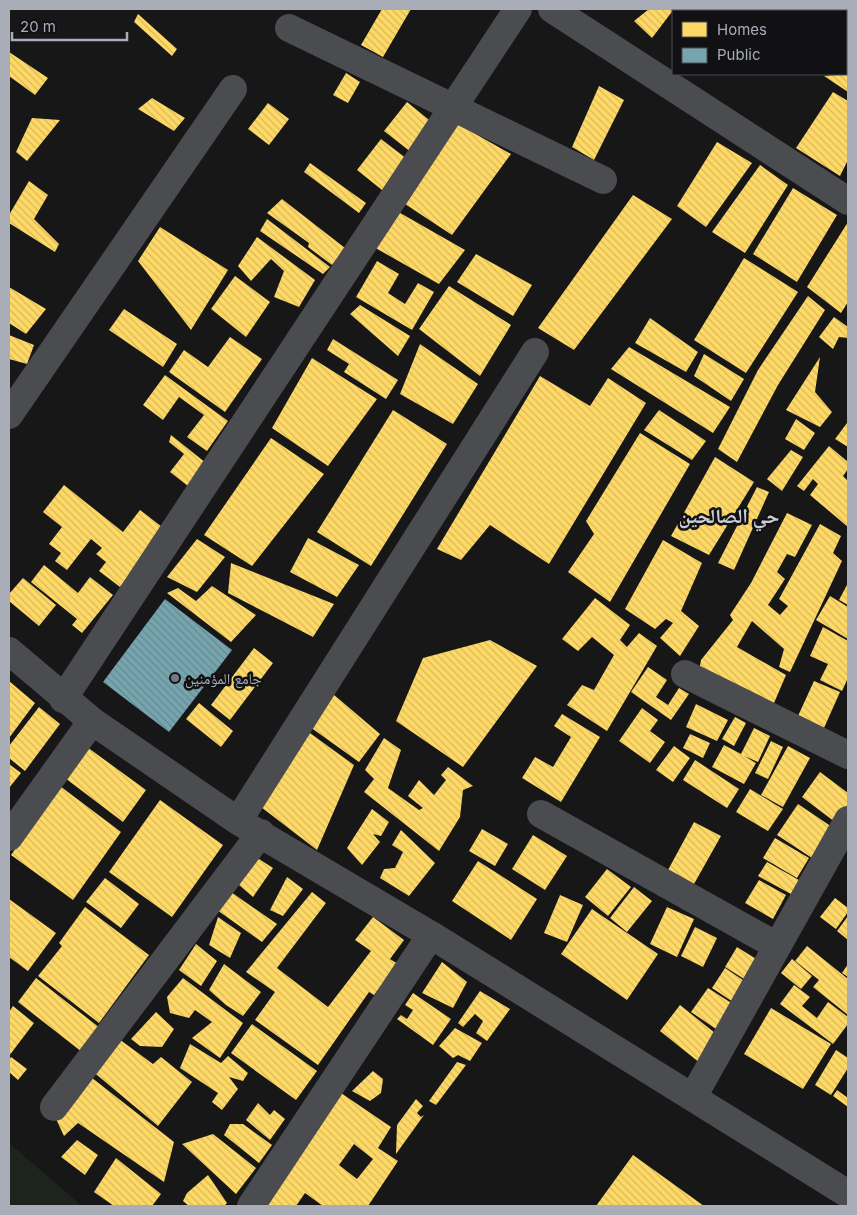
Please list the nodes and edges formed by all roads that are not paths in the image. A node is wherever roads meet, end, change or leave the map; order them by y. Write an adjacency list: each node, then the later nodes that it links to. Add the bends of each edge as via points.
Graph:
1 (518, 9): 5 (street)
2 (552, 9): 7 (street)
3 (289, 28): 5 (street)
4 (233, 89): 9 (street)
5 (452, 108): 6 (street); 12 (street)
6 (602, 180)
7 (848, 201)
8 (535, 352): 17 (street)
9 (9, 415)
10 (9, 651): 12 (street)
11 (685, 674): 14 (street)
12 (63, 699): 13 (street)
13 (92, 721): 17 (street); 18 (street)
14 (848, 755)
15 (541, 814): 20 (street)
16 (848, 820): 20 (street)
17 (249, 827): 19 (street); 22 (street)
18 (9, 838)
19 (431, 935): 21 (street); 24 (street)
20 (777, 946): 21 (street)
21 (693, 1097): 23 (street)
22 (54, 1107)
23 (847, 1190)
24 (251, 1206)

